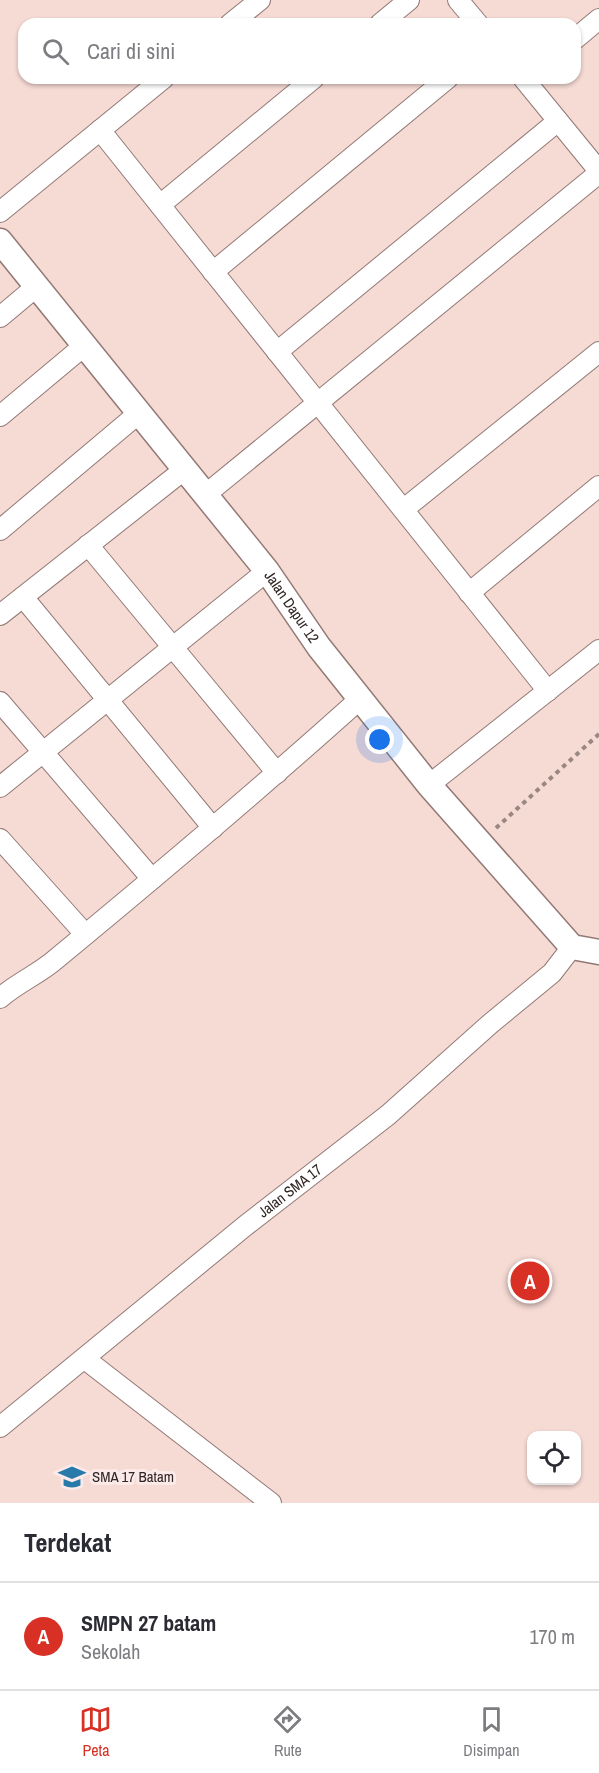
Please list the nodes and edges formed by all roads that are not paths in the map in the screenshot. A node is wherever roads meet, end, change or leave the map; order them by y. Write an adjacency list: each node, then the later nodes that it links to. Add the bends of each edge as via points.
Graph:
1 (260, 0): 4 (street)
2 (409, 0): 5 (street)
3 (458, 0): 6 (street)
4 (238, 18)
5 (387, 18)
6 (473, 18)
7 (599, 19): 8 (street)
8 (581, 34)
9 (157, 84): 14 (street)
10 (307, 84): 16 (street)
11 (441, 84): 19 (street)
12 (528, 84): 13 (street)
13 (558, 121): 15 (street); 23 (street)
14 (100, 130): 16 (street); 17 (street)
15 (599, 172): 25 (street)
16 (160, 205): 19 (street)
17 (0, 212)
18 (0, 241): 20 (street, Jalan Dapur 12)
19 (213, 272): 23 (street)
20 (37, 286): 21 (street); 22 (street, Jalan Dapur 12)
21 (0, 317)
22 (86, 345): 26 (street, Jalan Dapur 12); 27 (street)
23 (277, 352): 25 (street)
24 (599, 352): 31 (street)
25 (318, 403): 30 (street); 31 (street)
26 (140, 413): 28 (street, Jalan Dapur 12); 32 (street)
27 (0, 416)
28 (185, 469): 30 (street, Jalan Dapur 12); 33 (street)
29 (599, 486): 35 (street)
30 (205, 495): 34 (street, Jalan Dapur 12)
31 (404, 509): 35 (street)
32 (0, 530)
33 (88, 545): 36 (street); 38 (street)
34 (267, 571): 38 (street); 41 (street, Jalan Dapur 12, via 319,647)
35 (469, 592): 40 (street)
36 (23, 597): 37 (street); 42 (street)
37 (0, 615)
38 (172, 647): 42 (street); 45 (street)
39 (599, 650): 40 (street)
40 (548, 692): 46 (street)
41 (361, 699): 45 (street); 46 (street, Jalan Dapur 12)
42 (107, 701): 44 (street); 48 (street)
43 (0, 702): 44 (street)
44 (43, 753): 47 (street); 50 (street)
45 (278, 773): 48 (street)
46 (429, 784): 52 (street, Jalan Dapur 12)
47 (0, 787)
48 (213, 828): 50 (street)
49 (0, 839): 51 (street)
50 (152, 879): 51 (street)
51 (85, 934): 54 (street, via 54,961)
52 (572, 947): 53 (street); 55 (street, Jalan SMA 17, via 552,974 388,1115 245,1226)
53 (599, 952)
54 (4, 987)
55 (85, 1359): 56 (street, Jalan SMA 17); 57 (street)
56 (0, 1427)
57 (271, 1503)

